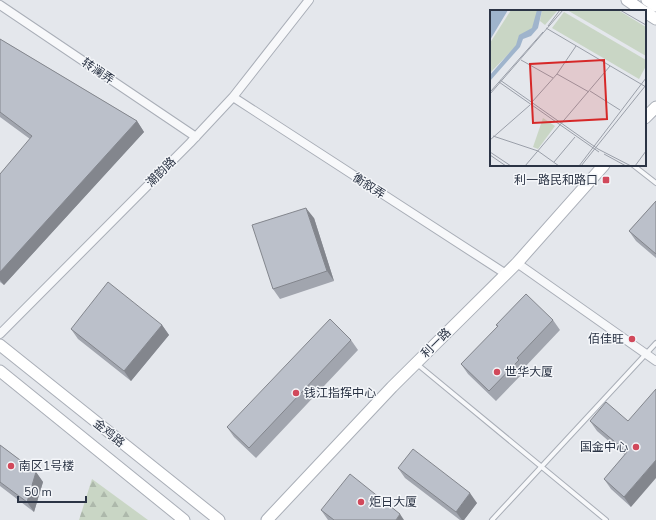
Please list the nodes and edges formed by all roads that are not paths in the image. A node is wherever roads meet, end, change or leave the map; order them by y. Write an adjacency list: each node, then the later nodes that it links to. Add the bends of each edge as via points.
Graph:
1 (309, 0): 9 (street, 潮韵路)
2 (627, 0): 6 (main road)
3 (647, 0): 5 (main road)
4 (0, 5): 12 (street, 转澜弄)
5 (656, 6)
6 (641, 10)
7 (646, 13): 8 (main road)
8 (656, 19)
9 (233, 97): 12 (street, 潮韵路); 17 (street, 衡叙弄)
10 (656, 107): 11 (main road)
11 (646, 117)
12 (196, 137): 18 (street, 潮韵路)
13 (603, 166): 16 (main road, 利一路)
14 (634, 166): 15 (lane)
15 (656, 183)
16 (517, 263): 17 (main road, 利一路); 21 (street)
17 (506, 274): 23 (main road, 利一路)
18 (0, 334)
19 (656, 343): 21 (lane)
20 (0, 345): 27 (main road, 金鸡路)
21 (646, 354): 22 (street); 25 (lane)
22 (656, 361)
23 (416, 363): 25 (lane); 28 (main road, 利一路)
24 (0, 370): 26 (main road, 金鸡路)
25 (542, 467): 29 (lane); 30 (lane)
26 (184, 520)
27 (219, 520)
28 (267, 520)
29 (492, 520)
30 (606, 520)

